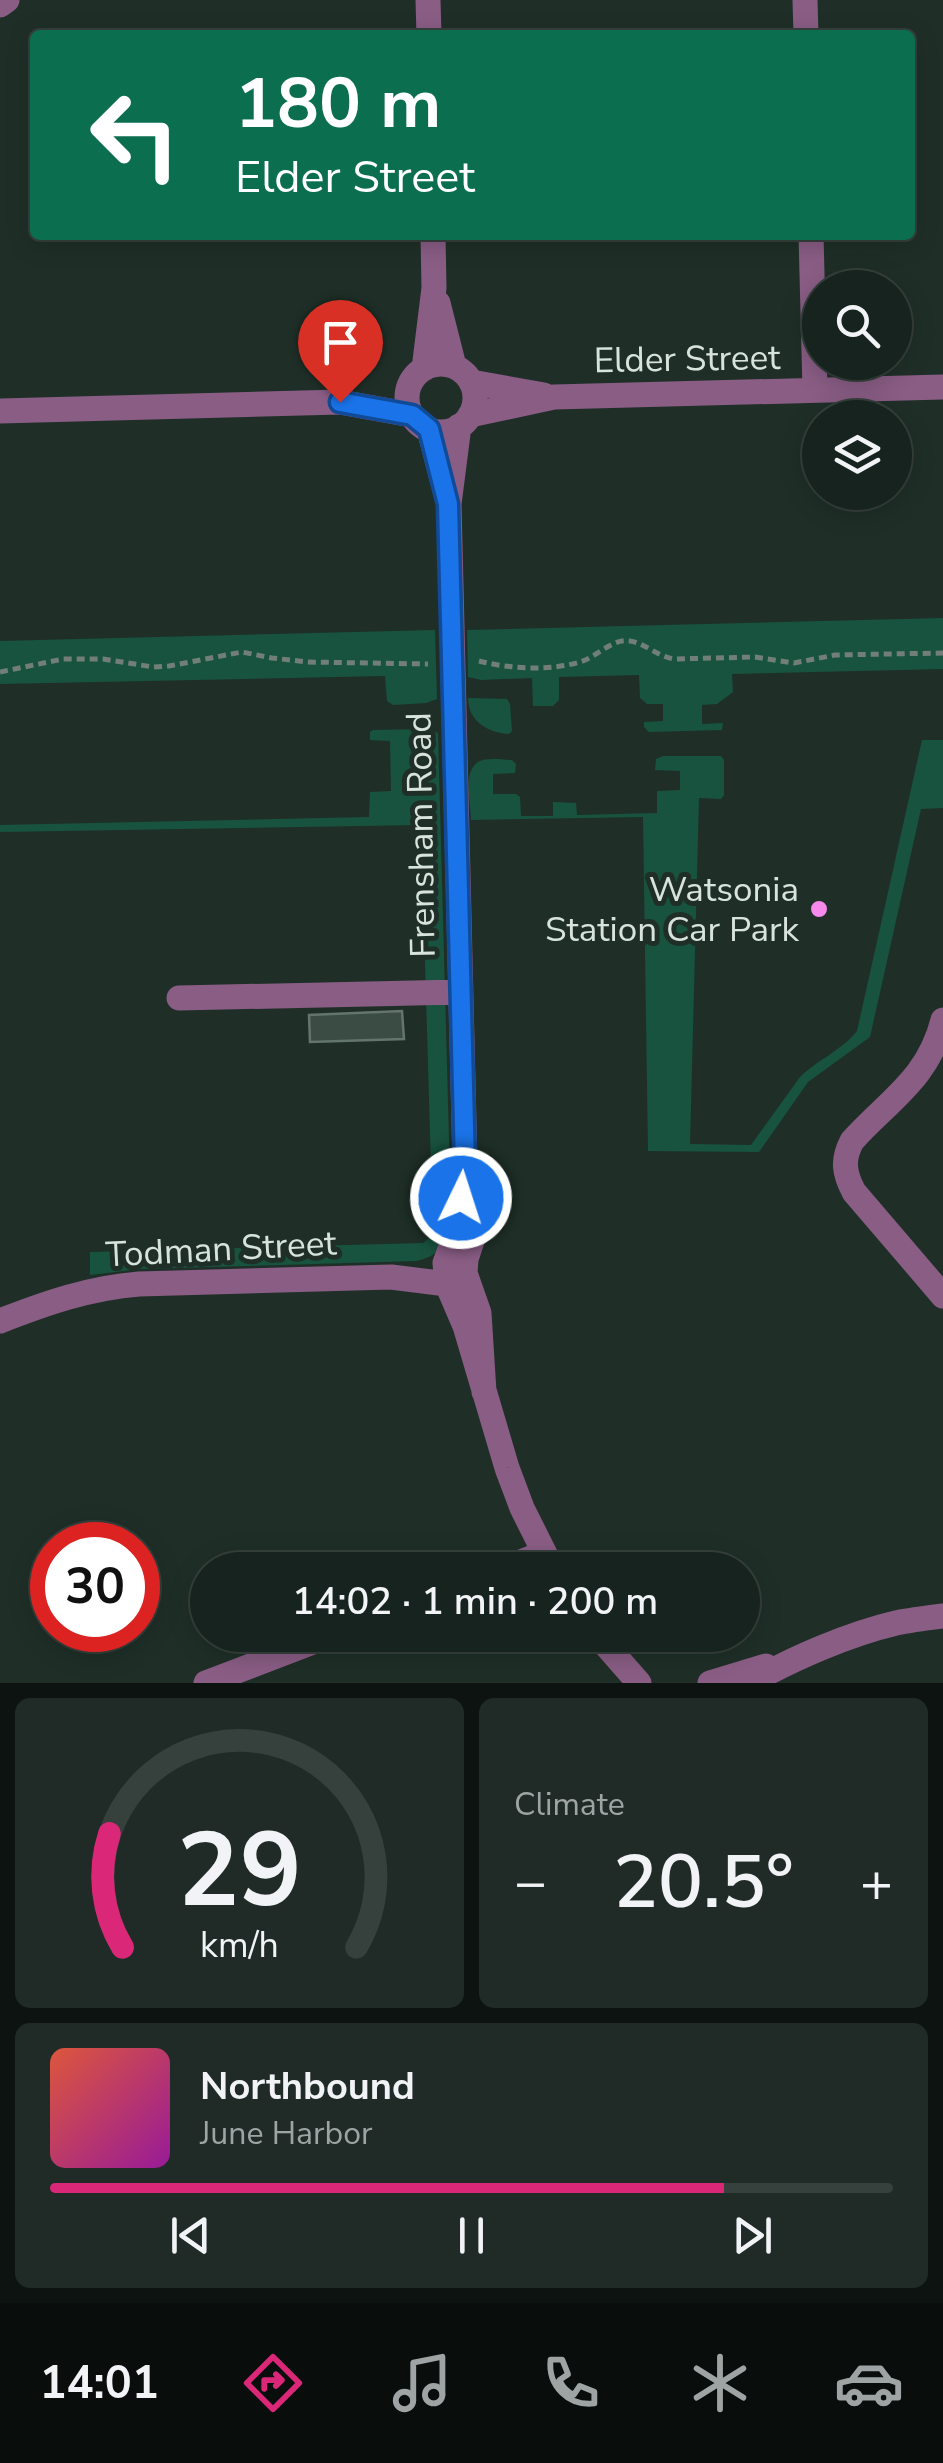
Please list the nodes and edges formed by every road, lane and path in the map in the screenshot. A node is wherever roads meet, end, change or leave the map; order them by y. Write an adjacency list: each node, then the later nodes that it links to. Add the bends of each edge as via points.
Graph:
1 (8, 0): 4 (street)
2 (428, 0): 5 (street)
3 (805, 0): 6 (street)
4 (0, 6)
5 (429, 30)
6 (806, 30)
7 (433, 240): 9 (street)
8 (811, 240): 13 (street)
9 (434, 288): 10 (street); 11 (street)
10 (462, 374): 11 (street, via 434,365); 14 (street, Elder Street); 17 (street, via 475,393)
11 (417, 377): 15 (street); 18 (street, via 408,395)
12 (943, 387): 13 (street, Elder Street)
13 (815, 390): 14 (street, Elder Street)
14 (554, 397): 17 (street, Elder Street)
15 (340, 402): 16 (street); 18 (street)
16 (0, 411)
17 (465, 421): 18 (street, via 439,432); 19 (street, Frensham Road)
18 (420, 422): 19 (street, Frensham Road)
19 (448, 504): 20 (street, Frensham Road)
20 (460, 992): 21 (street); 23 (street, Frensham Road, via 473,1238)
21 (179, 998)
22 (943, 1020): 24 (street, via 923,1070 852,1140 844,1166 854,1192)
23 (452, 1273): 25 (street, Todman Street, via 106,1286); 26 (street, Frensham Road, via 480,1314 484,1392)
24 (943, 1296)
25 (0, 1321)
26 (544, 1552)
27 (943, 1616): 31 (street, via 896,1623)
28 (287, 1652): 32 (street)
29 (596, 1652): 33 (street)
30 (612, 1652): 34 (street)
31 (786, 1662): 35 (street); 36 (street)
32 (206, 1683)
33 (616, 1683)
34 (639, 1683)
35 (710, 1683)
36 (750, 1683)

